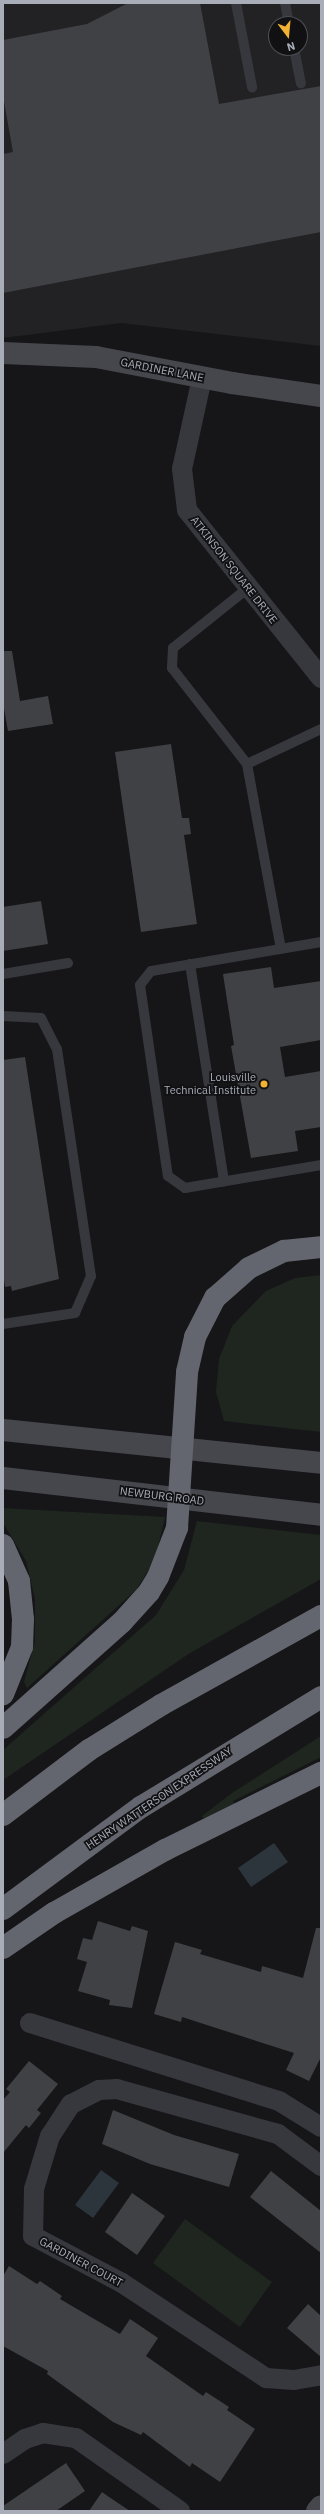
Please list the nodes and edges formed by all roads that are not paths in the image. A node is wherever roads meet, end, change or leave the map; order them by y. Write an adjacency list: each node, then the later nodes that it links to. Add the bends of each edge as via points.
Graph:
1 (236, 3): 6 (lane)
2 (285, 3): 3 (lane)
3 (287, 16)
4 (296, 56): 5 (lane)
5 (301, 83)
6 (252, 87)
7 (3, 353): 8 (main road, GARDINER LANE, via 96,357)
8 (202, 378): 9 (main road, GARDINER LANE); 10 (street, ATKINSON SQUARE DRIVE, via 182,470 187,510)
9 (321, 396)
10 (248, 588): 11 (street, ATKINSON SQUARE DRIVE); 13 (lane, via 173,648 172,668)
11 (321, 678)
12 (321, 729): 13 (lane)
13 (248, 764): 15 (lane)
14 (321, 942): 15 (lane)
15 (281, 949): 17 (lane)
16 (68, 963): 18 (lane)
17 (190, 964): 21 (lane); 21 (lane, via 151,971 140,985 168,1176 185,1188)
18 (3, 974)
19 (3, 1016): 23 (lane, via 41,1018 57,1049 91,1276 75,1313)
20 (321, 1165): 21 (lane)
21 (224, 1181)
22 (321, 1247): 25 (highway, via 284,1251 249,1268 215,1298 195,1337 187,1372)
23 (3, 1324)
24 (3, 1430): 25 (main road)
25 (184, 1447): 26 (main road); 28 (highway)
26 (321, 1463)
27 (3, 1478): 28 (main road, NEWBURG ROAD)
28 (181, 1498): 29 (main road, NEWBURG ROAD); 34 (highway, via 177,1528 149,1592 110,1632)
29 (321, 1516)
30 (3, 1545): 32 (highway, via 19,1581 23,1620 22,1647)
31 (321, 1616): 36 (highway, via 160,1704 89,1750)
32 (3, 1694)
33 (321, 1697): 37 (highway, HENRY WATTERSON EXPRESSWAY, via 141,1807)
34 (3, 1728)
35 (321, 1773): 38 (highway, via 165,1850 54,1913)
36 (3, 1815)
37 (3, 1908)
38 (3, 1948)
39 (30, 2024): 40 (street, via 279,2101)
40 (321, 2127)
41 (321, 2166): 42 (street, GARDINER COURT, via 278,2134 116,2090 99,2090 71,2104 50,2136 34,2189 33,2236 122,2283 266,2378 294,2380)
42 (321, 2375)
43 (3, 2454): 45 (street, via 25,2439 43,2433 76,2438)
44 (321, 2506): 46 (main road)
45 (180, 2511)
46 (317, 2511)

